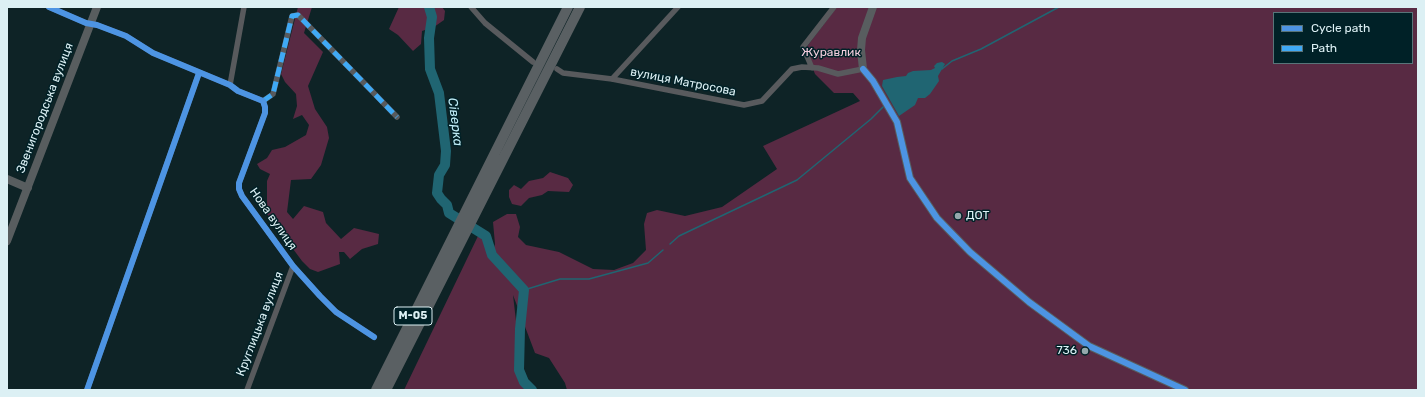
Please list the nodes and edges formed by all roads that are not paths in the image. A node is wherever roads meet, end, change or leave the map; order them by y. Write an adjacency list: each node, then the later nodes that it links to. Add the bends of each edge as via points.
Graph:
1 (49, 7): 10 (street)
2 (97, 7): 10 (street, Звенигородська вулиця)
3 (244, 7): 18 (street)
4 (471, 7): 15 (street, via 485,24)
5 (568, 7): 11 (highway, М-05)
6 (580, 7): 11 (highway, М-05)
7 (678, 7): 17 (street)
8 (834, 7): 12 (street, via 803,47)
9 (873, 7): 14 (street, via 862,38)
10 (90, 24): 16 (street, via 126,36 153,53); 22 (street, Звенигородська вулиця)
11 (549, 56): 15 (highway, М-05)
12 (812, 68): 14 (street, вулиця Матросова, via 838,74); 17 (street, вулиця Матросова, via 792,69 762,101 744,105)
13 (557, 69): 17 (street, вулиця Матросова, via 563,73)
14 (863, 69): 31 (street, via 897,122 910,178 937,218 970,252 1029,302 1089,346)
15 (538, 70): 24 (highway, М-05)
16 (199, 73): 18 (street); 27 (street)
17 (612, 79)
18 (230, 85): 19 (street)
19 (263, 101): 20 (street, via 273,94 292,16 298,15); 25 (street, Нова вулиця, via 264,113 239,189)
20 (397, 117)
21 (7, 179): 22 (street)
22 (28, 188): 23 (street, Звенигородська вулиця)
23 (7, 241)
24 (455, 245): 29 (highway, М-05); 30 (highway, М-05)
25 (293, 266): 26 (street, Нова вулиця, via 336,312); 28 (street, Круглицька вулиця)
26 (374, 337)
27 (87, 390)
28 (247, 390)
29 (376, 390)
30 (386, 390)
31 (1185, 390)

